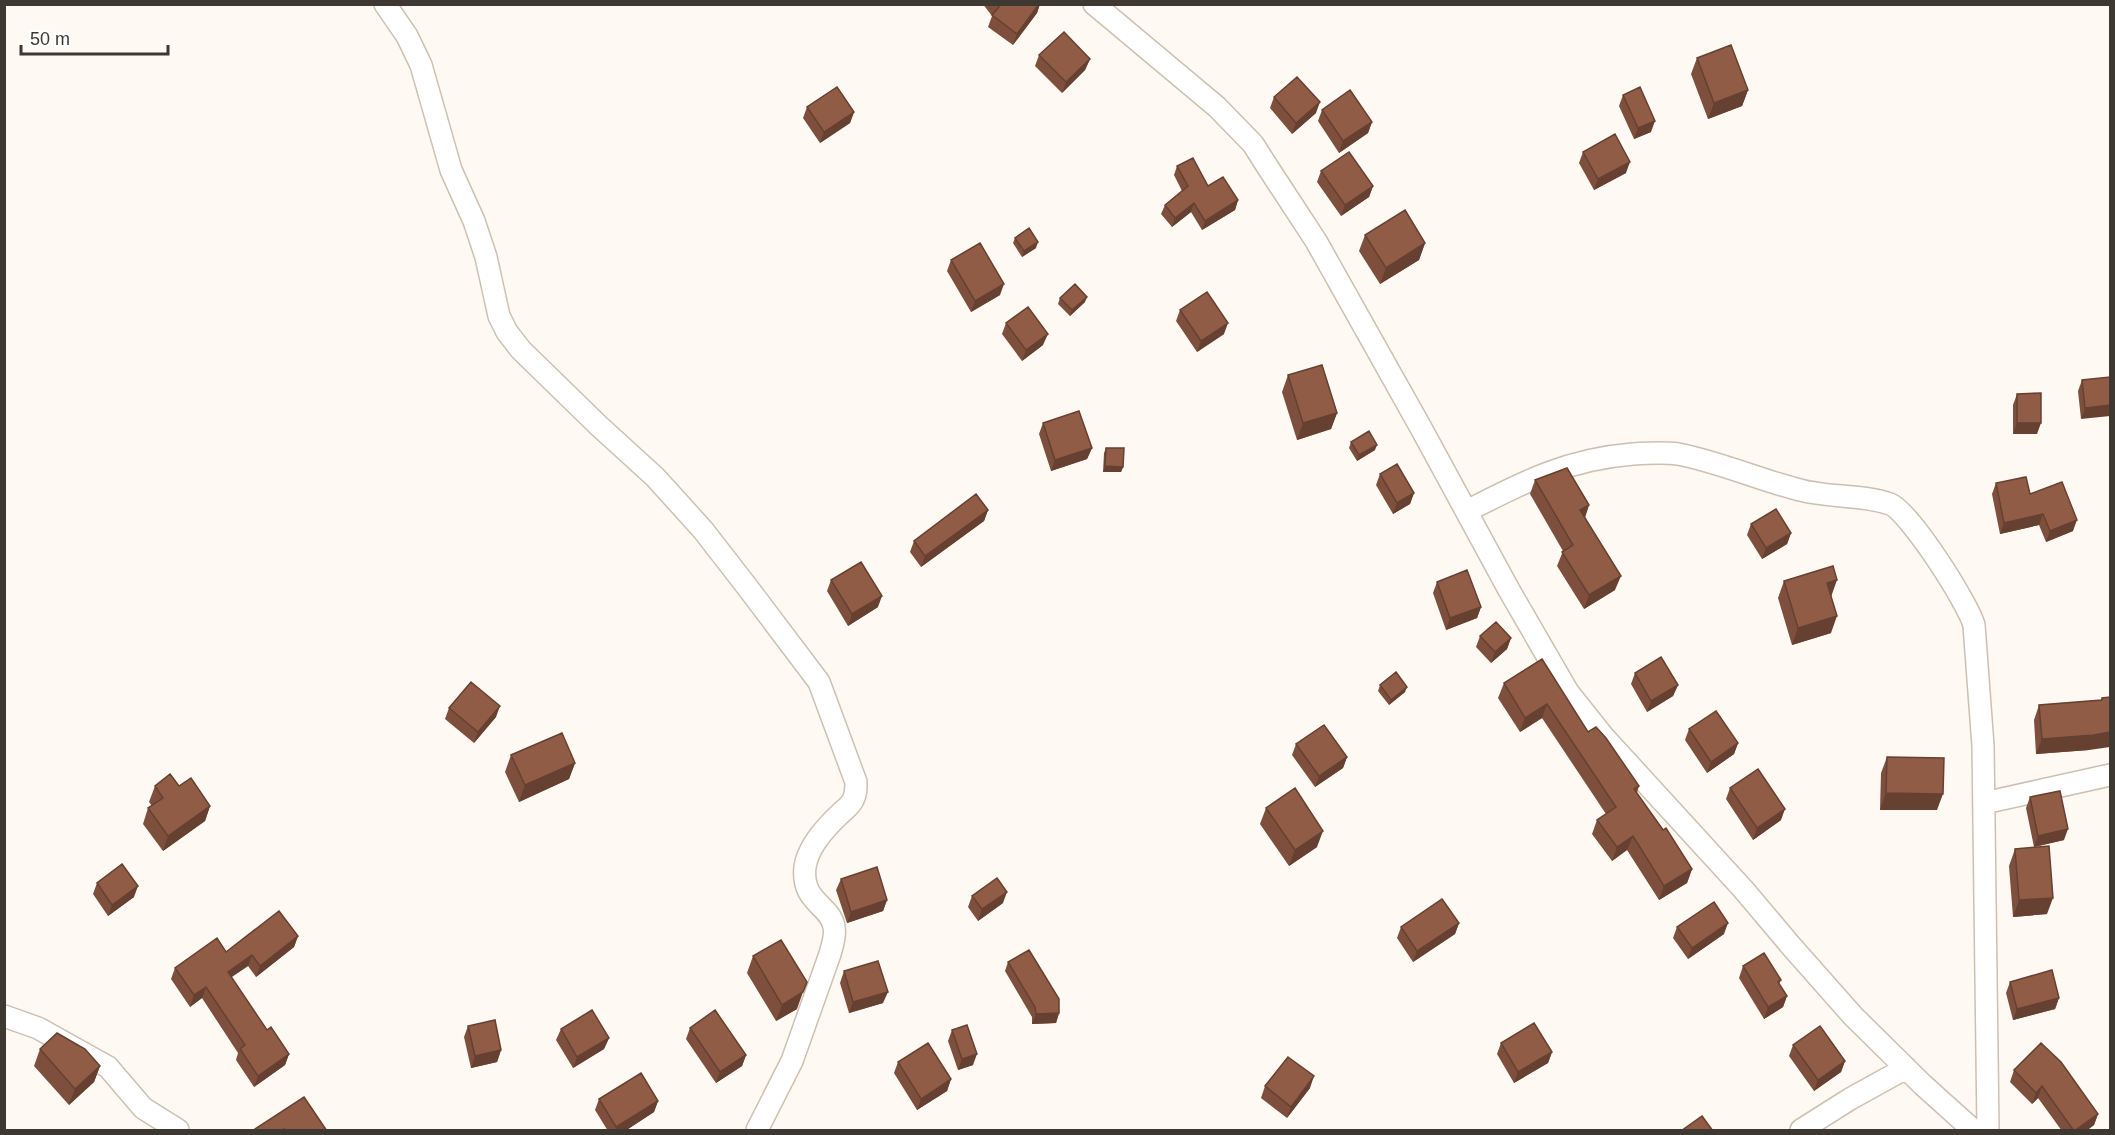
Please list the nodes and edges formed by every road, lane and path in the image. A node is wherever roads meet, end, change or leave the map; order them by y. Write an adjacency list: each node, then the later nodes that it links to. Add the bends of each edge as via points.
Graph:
1 (385, 4): 9 (street, via 421,65 451,170 474,221 499,316 507,332 521,350 655,477 748,588 819,682 856,782 852,803 819,837 806,865 805,881 811,895 832,920 834,937 792,1061)
2 (1094, 4): 3 (street, via 1217,107 1253,144 1316,241)
3 (1467, 511): 5 (street, via 1556,469 1618,455 1655,453 1691,457 1803,491 1893,505 1929,548 1973,620); 7 (street, via 1575,701 1853,1016)
4 (2110, 775): 5 (street)
5 (1984, 803): 12 (street)
6 (4, 1016): 8 (street, via 38,1028 108,1066 143,1108)
7 (1906, 1068): 10 (street); 11 (street)
8 (178, 1131)
9 (756, 1131)
10 (1801, 1131)
11 (1973, 1131)
12 (1988, 1131)

